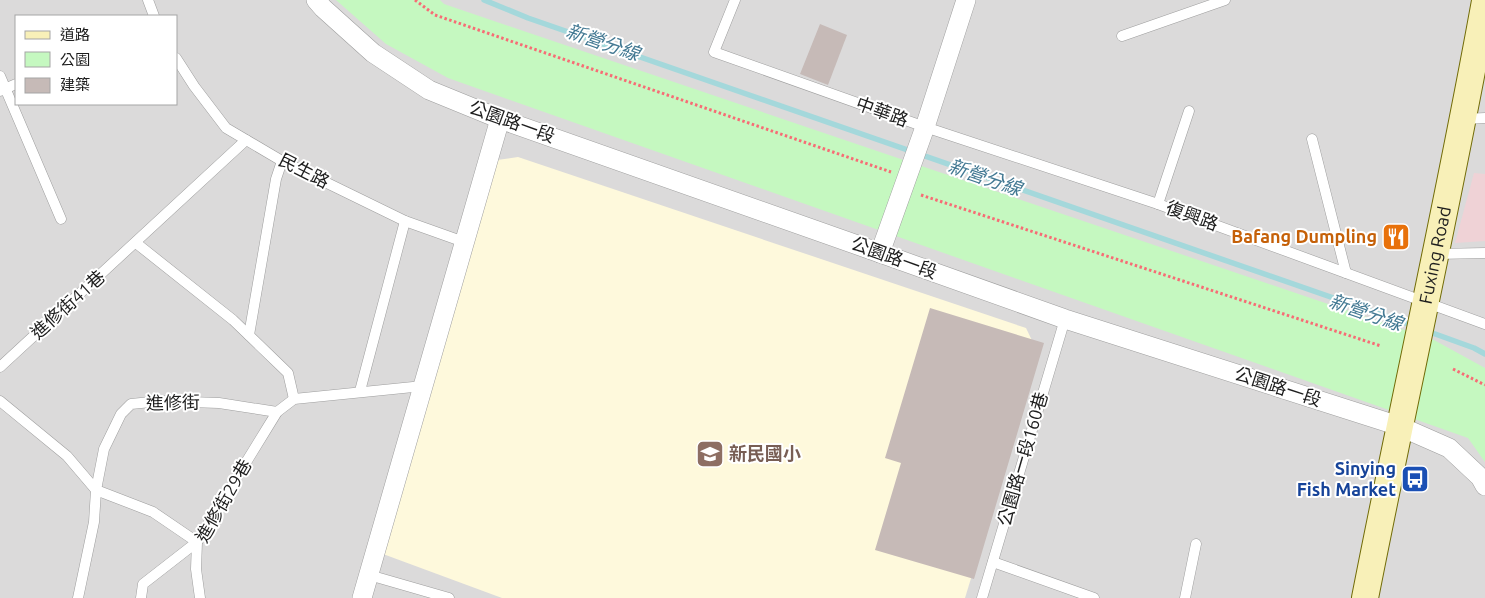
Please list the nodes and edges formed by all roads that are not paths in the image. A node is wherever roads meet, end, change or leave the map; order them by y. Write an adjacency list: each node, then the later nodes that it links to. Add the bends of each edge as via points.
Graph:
1 (148, 0): 7 (lane)
2 (316, 0): 15 (street, 公園路一段, via 373,53 429,90)
3 (735, 0): 16 (lane, 中華路, via 714,52)
4 (966, 0): 16 (street, 中華路)
5 (1225, 0): 8 (lane)
6 (1485, 1): 14 (street, Fuxing Road)
7 (154, 15)
8 (1122, 36)
9 (178, 61): 18 (lane, 民生路, via 226,128)
10 (0, 76): 12 (lane)
11 (15, 84): 12 (lane)
12 (3, 90): 21 (lane)
13 (1189, 111): 20 (lane)
14 (1474, 118): 27 (street, Fuxing Road)
15 (500, 119): 23 (street); 25 (street, 公園路一段)
16 (925, 127): 20 (lane, 復興路); 25 (street)
17 (1312, 139): 28 (lane)
18 (246, 140): 19 (lane, 民生路); 24 (lane, 進修街41巷)
19 (282, 161): 22 (lane, 民生路); 32 (lane, via 276,179)
20 (1158, 204): 28 (lane, 復興路)
21 (61, 219)
22 (405, 221): 23 (lane, 民生路); 35 (lane)
23 (464, 242): 34 (street)
24 (136, 243): 32 (lane); 33 (lane, 進修街41巷)
25 (880, 253): 30 (street, 公園路一段)
26 (1485, 253): 27 (lane)
27 (1435, 254): 29 (street, Fuxing Road)
28 (1346, 273): 29 (lane, 復興路)
29 (1425, 302): 31 (lane, 復興路); 39 (street, Fuxing Road)
30 (1065, 320): 39 (street, 公園路一段); 44 (lane, 公園路一段160巷)
31 (1485, 324)
32 (249, 335): 36 (lane, via 288,373)
33 (0, 367)
34 (423, 386): 35 (lane); 45 (street)
35 (360, 391): 36 (lane)
36 (294, 399): 38 (lane)
37 (0, 401): 41 (lane, via 67,456)
38 (277, 412): 41 (lane, 進修街, via 218,403 161,401 131,404 120,414 104,449); 42 (lane, 進修街29巷)
39 (1399, 426): 40 (street, 公園路一段, via 1449,448 1480,477); 54 (street, Fuxing Road)
40 (1485, 486)
41 (96, 490): 42 (lane, via 153,512); 46 (lane, 進修街, via 94,522)
42 (197, 542): 47 (lane, via 143,584); 48 (lane, 進修街29巷)
43 (1196, 544): 53 (lane)
44 (993, 562): 51 (lane, 公園路一段160巷); 52 (lane)
45 (369, 574): 49 (street); 50 (lane)
46 (78, 598)
47 (141, 598)
48 (200, 598)
49 (362, 598)
50 (449, 598)
51 (982, 598)
52 (1094, 598)
53 (1185, 598)
54 (1365, 598)

